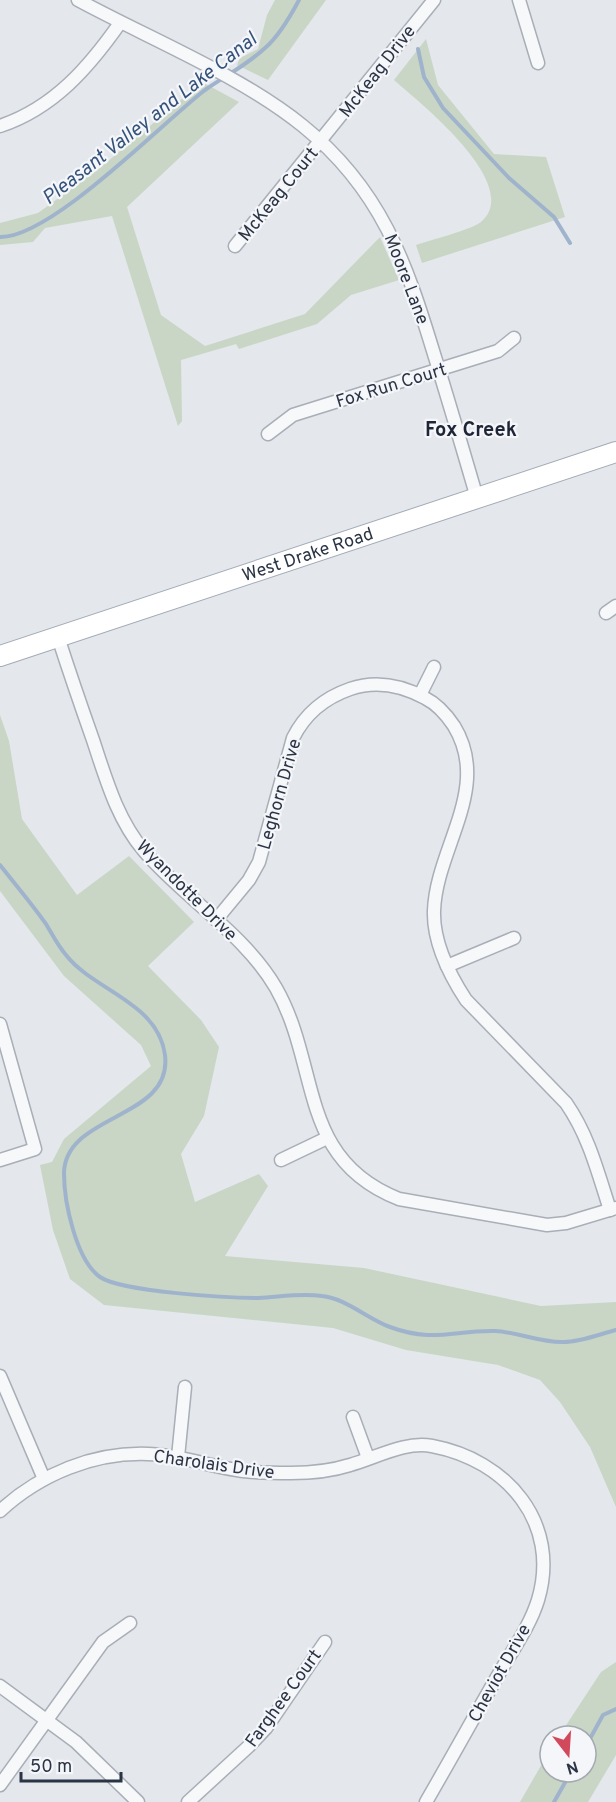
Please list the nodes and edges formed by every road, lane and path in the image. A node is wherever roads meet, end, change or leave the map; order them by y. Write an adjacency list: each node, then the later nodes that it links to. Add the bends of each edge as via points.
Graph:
1 (78, 0): 4 (street, Moore Lane)
2 (434, 0): 7 (street, McKeag Drive)
3 (519, 0): 5 (street)
4 (120, 23): 6 (street, via 75,80 29,113); 7 (street, Moore Lane, via 274,105)
5 (538, 63)
6 (0, 126)
7 (321, 142): 8 (street, McKeag Court); 10 (street, Moore Lane, via 368,196 398,247)
8 (235, 246)
9 (514, 338): 10 (street, Fox Run Court, via 498,351)
10 (439, 370): 11 (street, Fox Run Court, via 293,415); 13 (street, Moore Lane)
11 (268, 434)
12 (616, 452): 13 (main road, West Drake Road)
13 (477, 498): 14 (main road, West Drake Road)
14 (58, 636): 15 (main road, West Drake Road); 18 (street, Wyandotte Drive, via 125,825 156,864)
15 (0, 656)
16 (434, 668): 17 (street)
17 (420, 695): 18 (street, Leghorn Drive, via 390,685 366,685 340,693 312,710 293,738 259,862); 20 (street, Leghorn Drive, via 449,719 459,734 466,758 468,783 434,909 437,939)
18 (216, 920): 22 (street, Wyandotte Drive, via 249,952 276,988)
19 (514, 938): 20 (street)
20 (447, 966): 25 (street, Leghorn Drive, via 466,1000 578,1120)
21 (0, 1024): 23 (street, via 35,1149)
22 (327, 1138): 24 (street); 25 (street, Wyandotte Drive, via 351,1171 399,1199 532,1224 566,1223)
23 (0, 1160)
24 (281, 1160)
25 (613, 1209)
26 (0, 1376): 31 (street)
27 (185, 1387): 29 (street)
28 (353, 1418): 30 (street)
29 (178, 1457): 30 (street, Charolais Drive, via 266,1474 320,1471); 31 (street, Charolais Drive, via 107,1457)
30 (368, 1458): 33 (street, Charolais Drive, via 401,1448 430,1446 476,1460 516,1491)
31 (44, 1479): 32 (street, Charolais Drive)
32 (0, 1511)
33 (539, 1536): 41 (street, Cheviot Drive, via 542,1582 534,1611)
34 (130, 1623): 37 (street, via 103,1642)
35 (325, 1642): 40 (street, Farghee Court, via 266,1728)
36 (0, 1686): 37 (street)
37 (46, 1720): 38 (street); 39 (street, via 76,1742)
38 (0, 1785)
39 (138, 1802)
40 (188, 1802)
41 (426, 1802)

